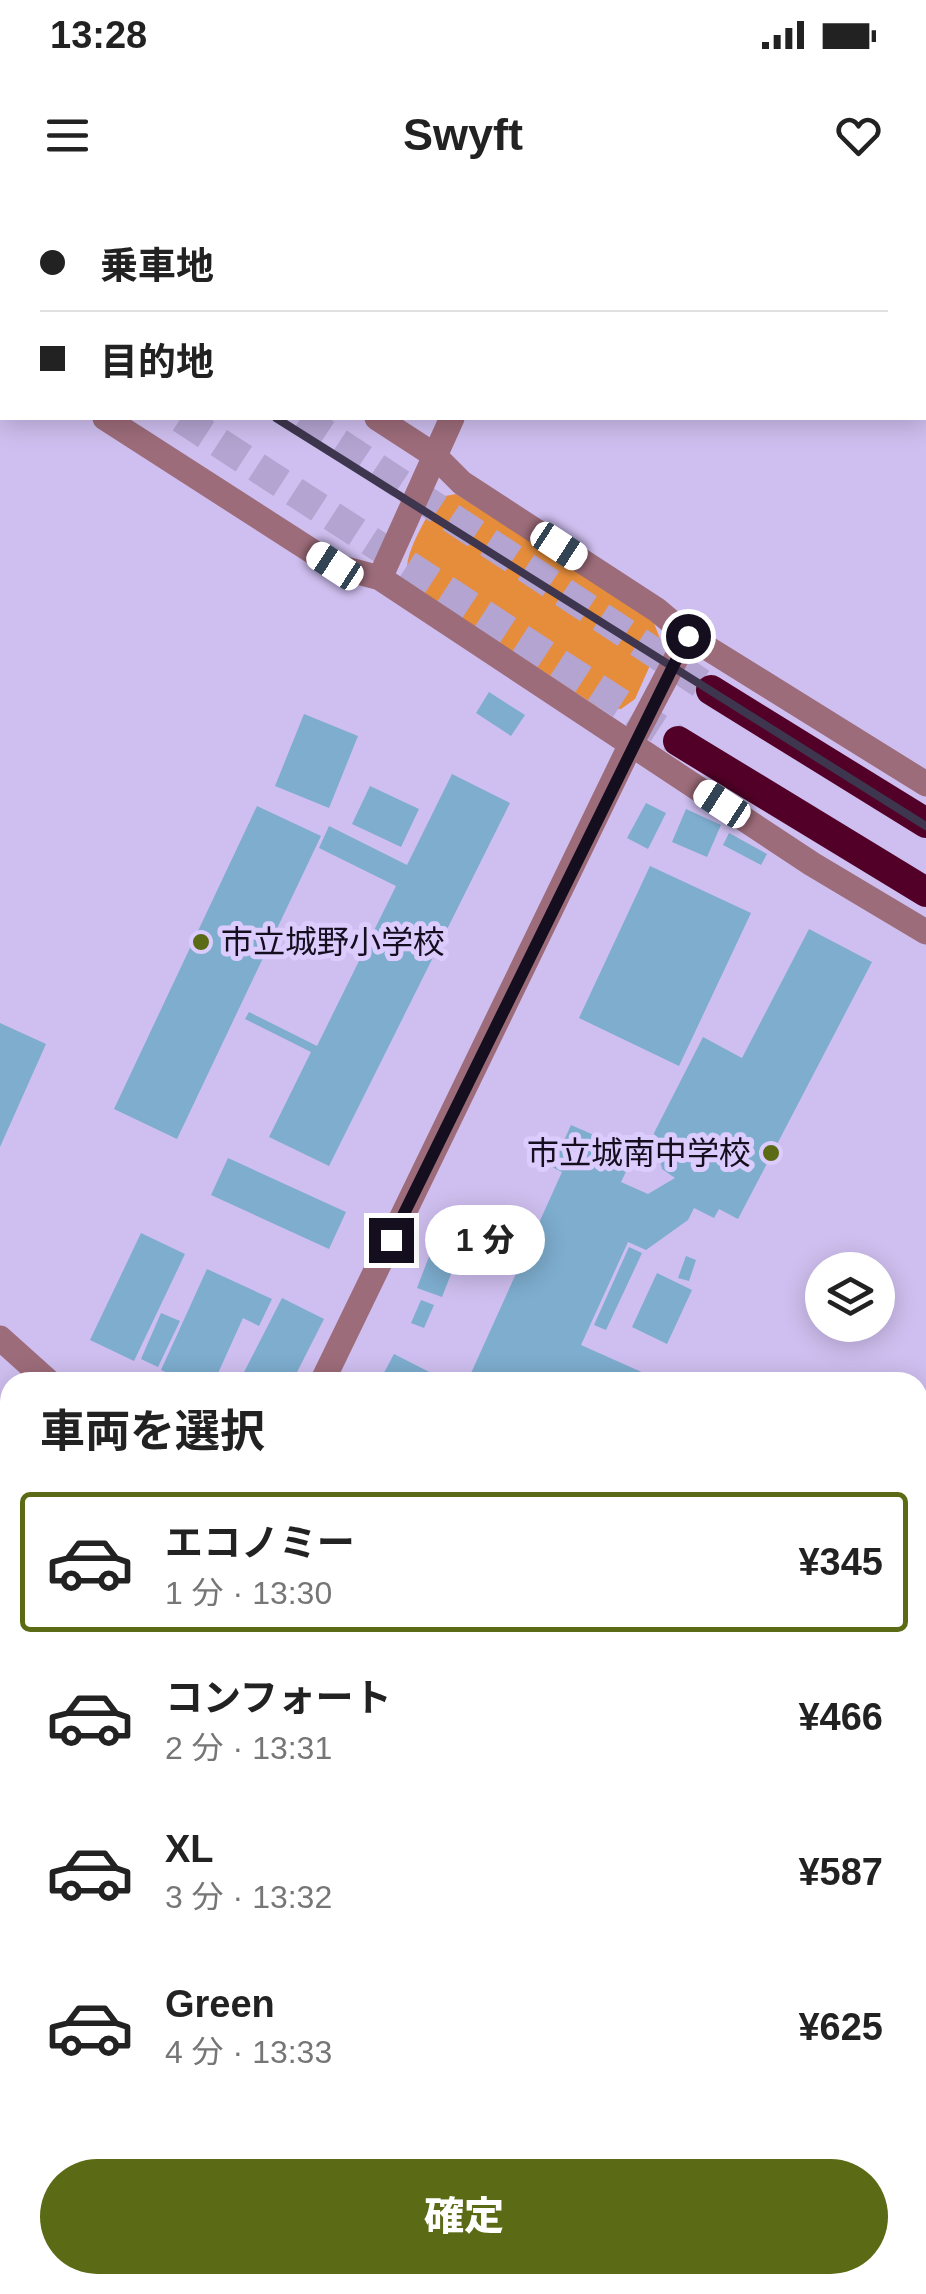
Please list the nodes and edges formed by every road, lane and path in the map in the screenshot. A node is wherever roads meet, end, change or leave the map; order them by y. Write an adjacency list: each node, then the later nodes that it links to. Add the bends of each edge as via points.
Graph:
1 (108, 420): 5 (street, via 335,566)
2 (380, 420): 4 (street)
3 (451, 420): 4 (street)
4 (434, 455): 5 (street); 6 (street, via 462,483)
5 (380, 578): 9 (street)
6 (688, 636): 9 (street); 10 (street)
7 (710, 690): 11 (highway)
8 (678, 740): 12 (highway)
9 (631, 744): 13 (street); 16 (street)
10 (926, 784)
11 (926, 823)
12 (926, 892)
13 (926, 932)
14 (0, 1338): 15 (street)
15 (37, 1372)
16 (327, 1372)

